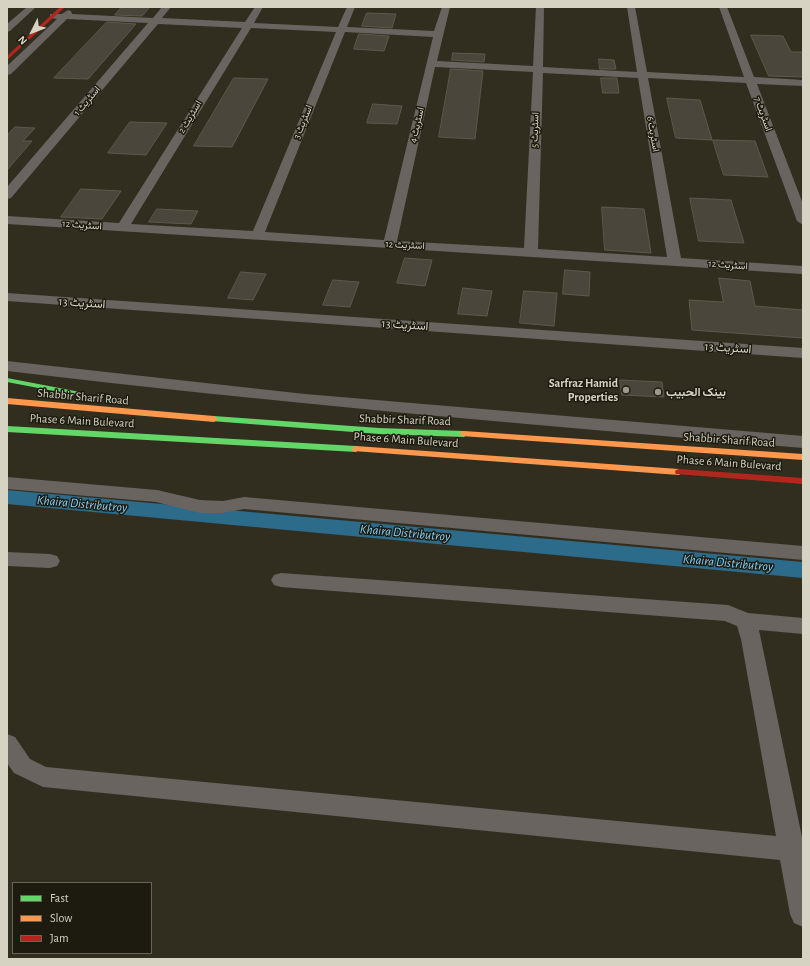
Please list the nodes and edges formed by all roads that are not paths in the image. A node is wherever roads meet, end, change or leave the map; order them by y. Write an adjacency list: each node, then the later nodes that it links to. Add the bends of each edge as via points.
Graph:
1 (74, 7): 10 (street)
2 (167, 7): 12 (street, اسٹریٹ 1)
3 (258, 7): 13 (street, اسٹریٹ 2)
4 (351, 7): 14 (street, اسٹریٹ 3)
5 (446, 7): 16 (street, اسٹریٹ 4)
6 (540, 7): 19 (street, اسٹریٹ 5)
7 (631, 7): 21 (street, اسٹریٹ 6)
8 (723, 7): 22 (street, اسٹریٹ 7)
9 (36, 9): 15 (main road)
10 (63, 12): 11 (street); 12 (street); 20 (street)
11 (53, 16): 17 (main road)
12 (155, 21): 13 (street); 24 (street, اسٹریٹ 1)
13 (246, 25): 14 (street); 27 (street, اسٹریٹ 2)
14 (340, 30): 16 (street); 28 (street, اسٹریٹ 3)
15 (10, 33)
16 (438, 34): 18 (street, اسٹریٹ 4)
17 (7, 60)
18 (431, 64): 19 (street); 29 (street, اسٹریٹ 4)
19 (536, 69): 21 (street); 30 (street, اسٹریٹ 5)
20 (7, 72)
21 (643, 75): 22 (street); 31 (street, اسٹریٹ 6)
22 (751, 81): 23 (street); 26 (street, اسٹریٹ 7)
23 (803, 83)
24 (7, 196)
25 (7, 220): 27 (street, اسٹریٹ 12)
26 (803, 221)
27 (122, 228): 28 (street, اسٹریٹ 12)
28 (257, 237): 29 (street, اسٹریٹ 12)
29 (390, 244): 30 (street, اسٹریٹ 12)
30 (531, 253): 31 (street, اسٹریٹ 12)
31 (675, 262): 32 (street, اسٹریٹ 12)
32 (803, 270)
33 (7, 297): 34 (street, اسٹریٹ 13)
34 (803, 353)
35 (7, 366): 44 (street, via 334,403)
36 (7, 380): 37 (main road, via 84,394)
37 (7, 389)
38 (7, 401): 43 (main road, Shabbir Sharif Road, via 271,424)
39 (7, 422): 42 (main road)
40 (395, 422): 43 (main road)
41 (7, 429): 42 (main road, Phase 6 Main Bulevard)
42 (53, 431): 46 (main road, Phase 6 Main Bulevard, via 415,453)
43 (490, 435): 45 (main road, Shabbir Sharif Road)
44 (803, 442)
45 (803, 458)
46 (803, 481)
47 (7, 483): 48 (street, via 157,496 198,507 231,507 244,502)
48 (803, 553)
49 (7, 559): 50 (street)
50 (50, 561)
51 (281, 580): 52 (street, via 728,613)
52 (746, 621): 53 (street); 56 (street)
53 (803, 626)
54 (7, 744): 55 (street)
55 (14, 766): 56 (street, via 43,777)
56 (797, 852): 57 (street)
57 (803, 914)

